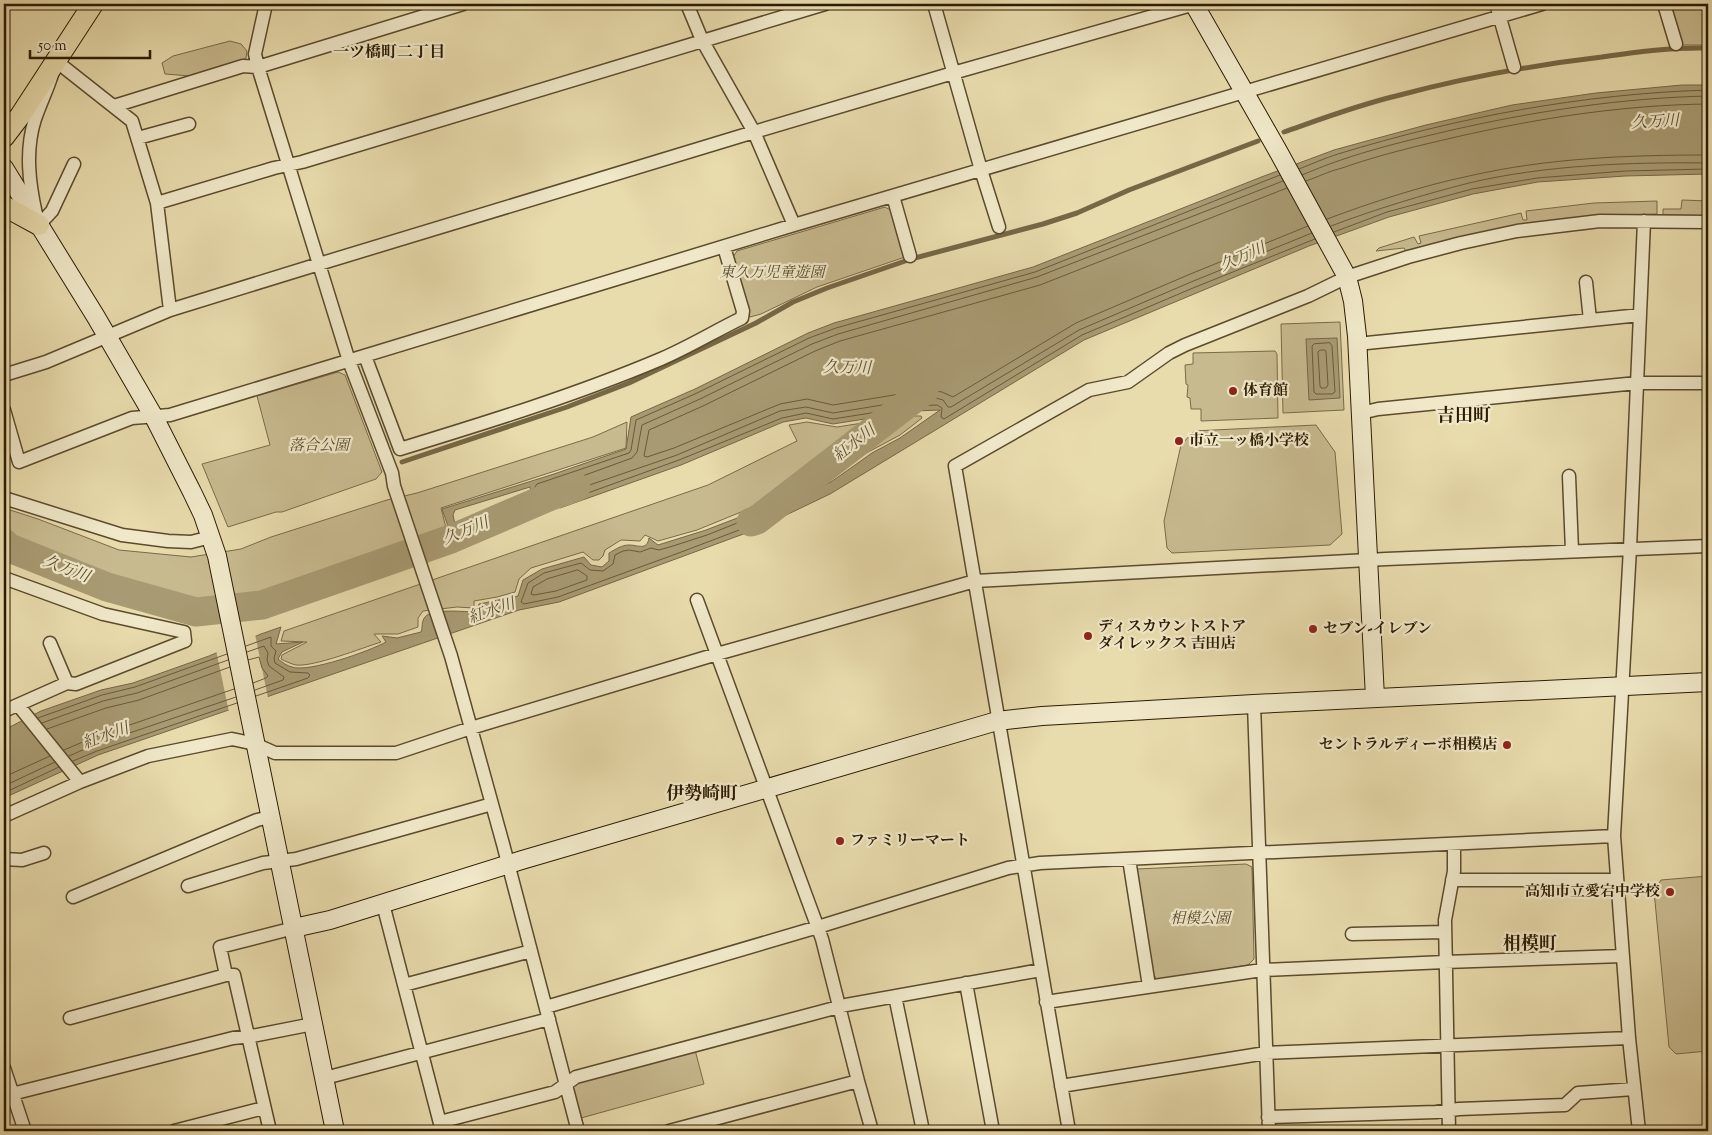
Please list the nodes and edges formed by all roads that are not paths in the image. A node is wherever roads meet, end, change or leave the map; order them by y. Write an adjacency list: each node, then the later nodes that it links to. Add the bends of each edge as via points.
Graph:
1 (93, 4): 14 (main road)
2 (266, 4): 16 (street, via 255,54)
3 (463, 4): 16 (street)
4 (687, 4): 12 (street)
5 (825, 4): 12 (street)
6 (934, 4): 17 (street)
7 (1194, 4): 17 (street); 18 (street)
8 (1496, 4): 11 (street)
9 (1542, 4): 11 (street)
10 (1664, 4): 13 (street)
11 (1500, 16): 15 (street); 18 (street)
12 (702, 40): 21 (street); 25 (street)
13 (1676, 44)
14 (56, 60): 19 (street); 22 (main road); 33 (street, via 30,141 30,183)
15 (1514, 67)
16 (258, 68): 19 (street, via 244,66); 25 (street)
17 (953, 72): 21 (street); 27 (street)
18 (1244, 92): 27 (street); 39 (street)
19 (114, 106): 23 (street, via 132,121)
20 (189, 124): 23 (street)
21 (754, 132): 34 (street); 38 (street)
22 (4, 137)
23 (138, 138): 29 (street)
24 (74, 164): 33 (street, via 52,210)
25 (289, 165): 29 (street); 38 (street)
26 (4, 168): 33 (street)
27 (981, 170): 28 (street); 35 (street)
28 (893, 196): 34 (street); 37 (street)
29 (157, 203): 41 (street)
30 (4, 206): 33 (main road)
31 (1644, 221): 32 (street); 39 (street, via 1550,226 1487,237); 42 (street)
32 (1708, 222)
33 (39, 225): 44 (street)
34 (794, 226): 36 (street)
35 (999, 226)
36 (724, 247): 46 (street); 46 (street, via 743,311 742,318 663,358 600,384 400,449)
37 (910, 256)
38 (319, 264): 41 (street); 47 (street)
39 (1347, 277): 45 (street); 63 (street, via 1169,353 1128,382 1089,390 955,466)
40 (1586, 282): 43 (street)
41 (170, 310): 44 (street)
42 (1640, 315): 43 (street); 49 (street)
43 (1590, 320): 45 (street)
44 (106, 336): 48 (street, via 46,362); 53 (street)
45 (1357, 344): 52 (street)
46 (366, 356): 47 (street)
47 (349, 361): 53 (street, via 170,416); 75 (street, via 392,473)
48 (4, 375)
49 (1637, 383): 50 (street); 52 (street); 59 (street)
50 (1708, 384)
51 (4, 410): 54 (street)
52 (1361, 413): 61 (street)
53 (154, 417): 54 (street, via 132,418 18,462); 57 (street, via 192,492)
54 (8, 444)
55 (1569, 476): 60 (street)
56 (4, 498): 57 (street, via 122,535 191,542)
57 (211, 539): 76 (street)
58 (1708, 546): 59 (street)
59 (1630, 548): 60 (street); 69 (street)
60 (1572, 551): 61 (street)
61 (1370, 560): 63 (street); 70 (street)
62 (4, 578): 68 (street, via 103,614 184,632 185,641 177,645 76,684)
63 (975, 581): 66 (street); 74 (street)
64 (697, 600): 66 (street)
65 (50, 643): 68 (street)
66 (717, 654): 75 (street); 78 (street)
67 (1708, 682): 69 (street)
68 (67, 683): 72 (street)
69 (1622, 685): 70 (street); 82 (street)
70 (1376, 698): 71 (street)
71 (1254, 704): 74 (street); 84 (street)
72 (20, 709): 73 (street); 77 (street)
73 (4, 711)
74 (997, 721): 78 (street); 90 (street)
75 (471, 728): 76 (street, via 396,753 275,753); 79 (street)
76 (255, 744): 77 (street, via 232,739 148,756); 80 (street)
77 (80, 782): 81 (street)
78 (766, 788): 89 (street); 96 (street)
79 (492, 804): 88 (street); 89 (street)
80 (270, 817): 88 (street); 94 (street)
81 (5, 819)
82 (1614, 836): 83 (street); 92 (street)
83 (1454, 844): 84 (street); 91 (street)
84 (1259, 852): 86 (street); 104 (street)
85 (44, 853): 87 (street, via 22,860)
86 (1129, 859): 90 (street); 108 (street)
87 (4, 860)
88 (280, 862): 93 (street, via 263,863); 97 (street)
89 (508, 864): 95 (street); 100 (street)
90 (1024, 865): 96 (street); 103 (street)
91 (1452, 880): 92 (street); 98 (street)
92 (1617, 880): 101 (street)
93 (188, 886)
94 (73, 897)
95 (383, 904): 97 (street); 107 (street)
96 (818, 926): 111 (street); 112 (street)
97 (294, 928): 105 (street, via 220,947); 114 (street)
98 (1445, 932): 99 (street); 102 (street)
99 (1352, 934)
100 (531, 951): 107 (street); 112 (street)
101 (1623, 956): 102 (street); 116 (street)
102 (1445, 962): 104 (street); 117 (street)
103 (1041, 970): 106 (street); 110 (street)
104 (1262, 970): 108 (street); 119 (street)
105 (226, 975): 113 (street); 115 (street, via 234,975)
106 (966, 983): 109 (street); 139 (street)
107 (404, 985): 118 (street)
108 (1149, 986): 110 (street)
109 (895, 996): 111 (street); 138 (street)
110 (1046, 1002): 124 (street)
111 (839, 1007): 122 (street); 123 (street, via 576,1076)
112 (547, 1013): 118 (street); 123 (street)
113 (70, 1018)
114 (313, 1024): 115 (street); 121 (street)
115 (248, 1036): 126 (street); 127 (street)
116 (1629, 1038): 117 (street); 125 (street)
117 (1447, 1046): 119 (street); 128 (street)
118 (422, 1052): 121 (street); 130 (street)
119 (1266, 1052): 124 (street); 129 (street)
120 (4, 1068): 126 (street)
121 (325, 1078): 134 (street)
122 (858, 1081): 136 (street); 137 (street)
123 (565, 1084): 130 (street, via 555,1092); 135 (street)
124 (1061, 1086): 140 (street)
125 (1634, 1089): 128 (street, via 1578,1093 1565,1105); 143 (street)
126 (8, 1094): 131 (street)
127 (264, 1108): 132 (street); 133 (street)
128 (1449, 1110): 129 (street); 142 (street)
129 (1268, 1117): 141 (street)
130 (441, 1127)
131 (25, 1131)
132 (174, 1131)
133 (270, 1131)
134 (336, 1131)
135 (578, 1131)
136 (669, 1131)
137 (872, 1131)
138 (923, 1131)
139 (993, 1131)
140 (1068, 1131)
141 (1269, 1131)
142 (1449, 1131)
143 (1639, 1131)

